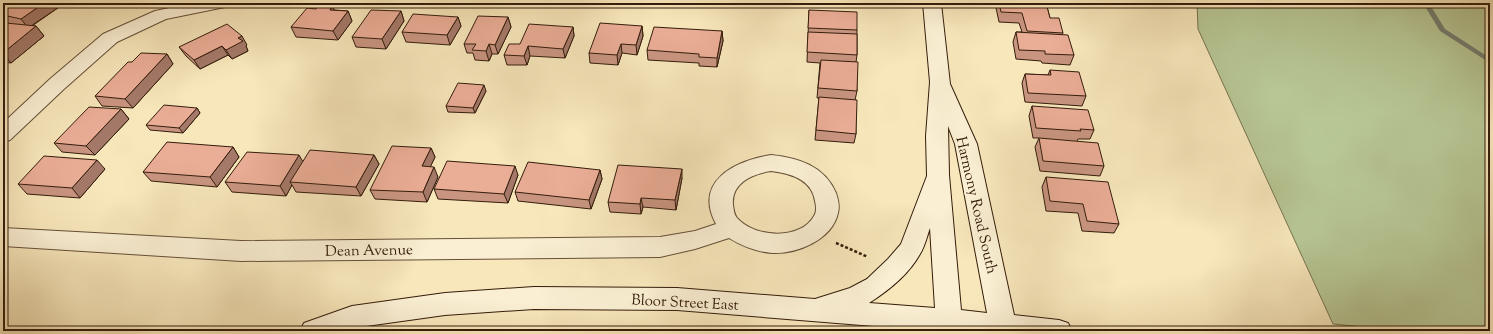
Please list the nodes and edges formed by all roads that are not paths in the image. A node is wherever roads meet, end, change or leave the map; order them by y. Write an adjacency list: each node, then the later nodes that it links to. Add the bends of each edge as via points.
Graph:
1 (219, 3): 4 (main road, via 161,15 110,38 56,84)
2 (932, 3): 3 (main road, Harmony Road South)
3 (940, 82): 5 (main road, Harmony Road South); 10 (main road, Harmony Road South, via 966,144)
4 (3, 135)
5 (938, 175): 8 (main road, via 911,250 891,272 876,286 857,297); 9 (main road, Harmony Road South)
6 (732, 228): 6 (main road, via 724,216 721,203 723,191 730,180 741,171 755,165 787,164 802,169 816,178 824,190 828,204 825,218 816,230 801,239 783,244 764,243 746,237); 7 (main road, Dean Avenue, via 695,240 660,247 241,251)
7 (3, 237)
8 (812, 311): 9 (main road, Bloor Street East); 11 (main road, Bloor Street East, via 676,299 534,298 445,304 352,317)
9 (948, 326): 10 (main road, Bloor Street East)
10 (1004, 328): 12 (main road, Bloor Street East)
11 (313, 331)
12 (1059, 331)

